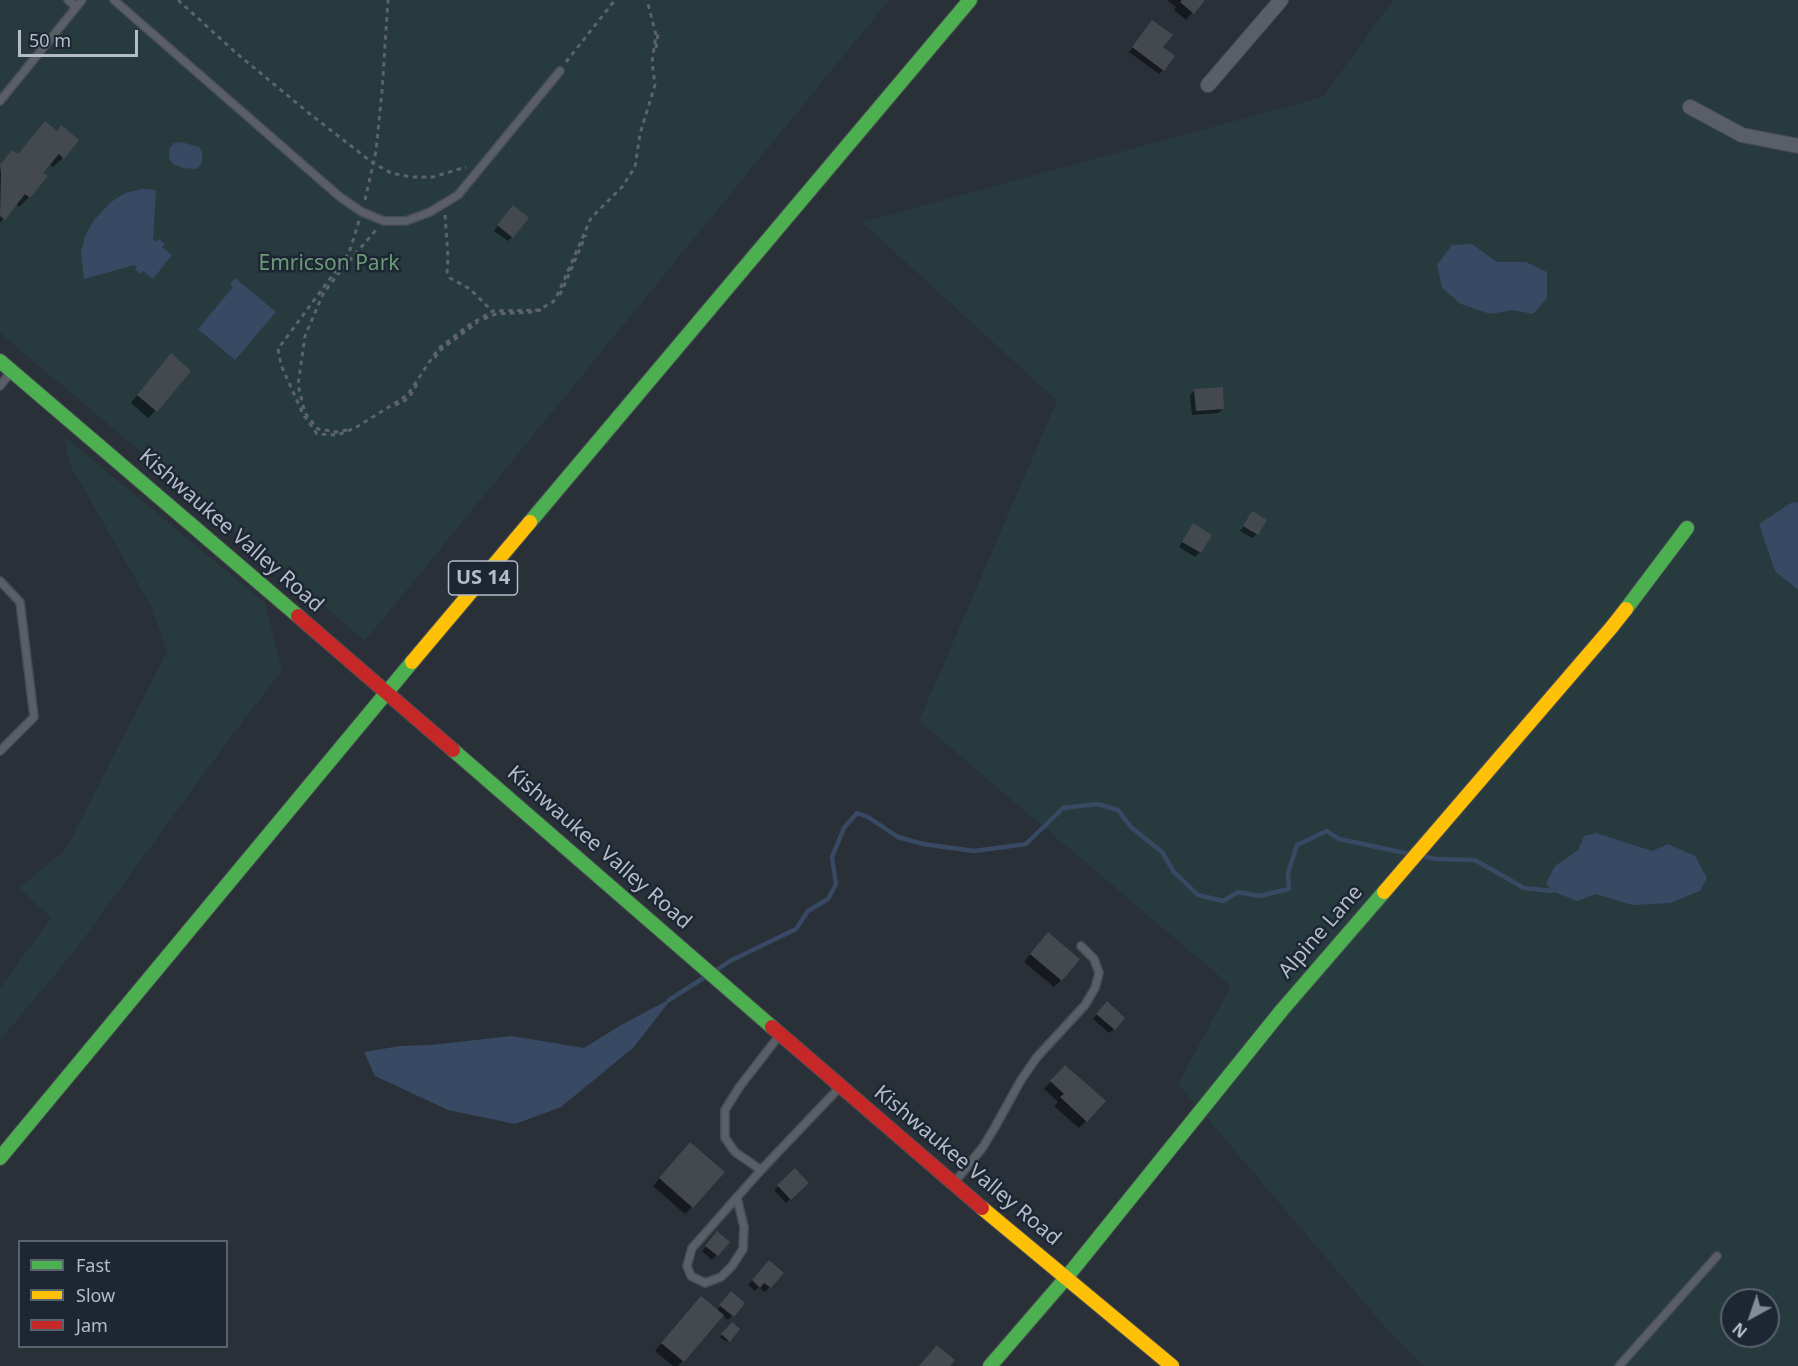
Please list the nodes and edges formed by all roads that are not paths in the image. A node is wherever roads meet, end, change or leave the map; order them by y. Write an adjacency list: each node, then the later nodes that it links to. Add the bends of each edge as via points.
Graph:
1 (68, 0): 6 (lane)
2 (82, 0): 6 (lane)
3 (114, 0): 7 (lane, via 340,197 384,221 406,221 458,195)
4 (970, 0): 17 (street, US 14)
5 (1281, 0): 8 (street)
6 (76, 7): 9 (lane)
7 (560, 70)
8 (1208, 85)
9 (0, 101)
10 (1690, 107): 11 (street, via 1742,135)
11 (1798, 146)
12 (0, 361): 13 (street, Kishwaukee Valley Road)
13 (12, 371): 14 (lane); 17 (street, Kishwaukee Valley Road)
14 (0, 386)
15 (1687, 528): 27 (street, Alpine Lane, via 1611,628 1282,1010)
16 (0, 581): 18 (lane, via 20,602 34,717)
17 (386, 692): 20 (street, Kishwaukee Valley Road); 22 (street, US 14)
18 (0, 751)
19 (1081, 946): 24 (lane, via 1094,959 1099,974 1095,987 1073,1020 1037,1057 983,1147)
20 (781, 1034): 21 (street, Kishwaukee Valley Road); 23 (lane, via 725,1110 725,1138 735,1152)
21 (841, 1086): 23 (lane); 24 (street, Kishwaukee Valley Road)
22 (0, 1158)
23 (761, 1170): 25 (lane)
24 (954, 1183): 27 (street, Kishwaukee Valley Road)
25 (737, 1198): 25 (lane, via 692,1248 687,1266 691,1276 705,1283 721,1277 743,1249 744,1227)
26 (1717, 1256): 30 (lane)
27 (1066, 1278): 28 (street, Alpine Lane); 29 (street, Kishwaukee Valley Road)
28 (990, 1366)
29 (1172, 1366)
30 (1618, 1366)

